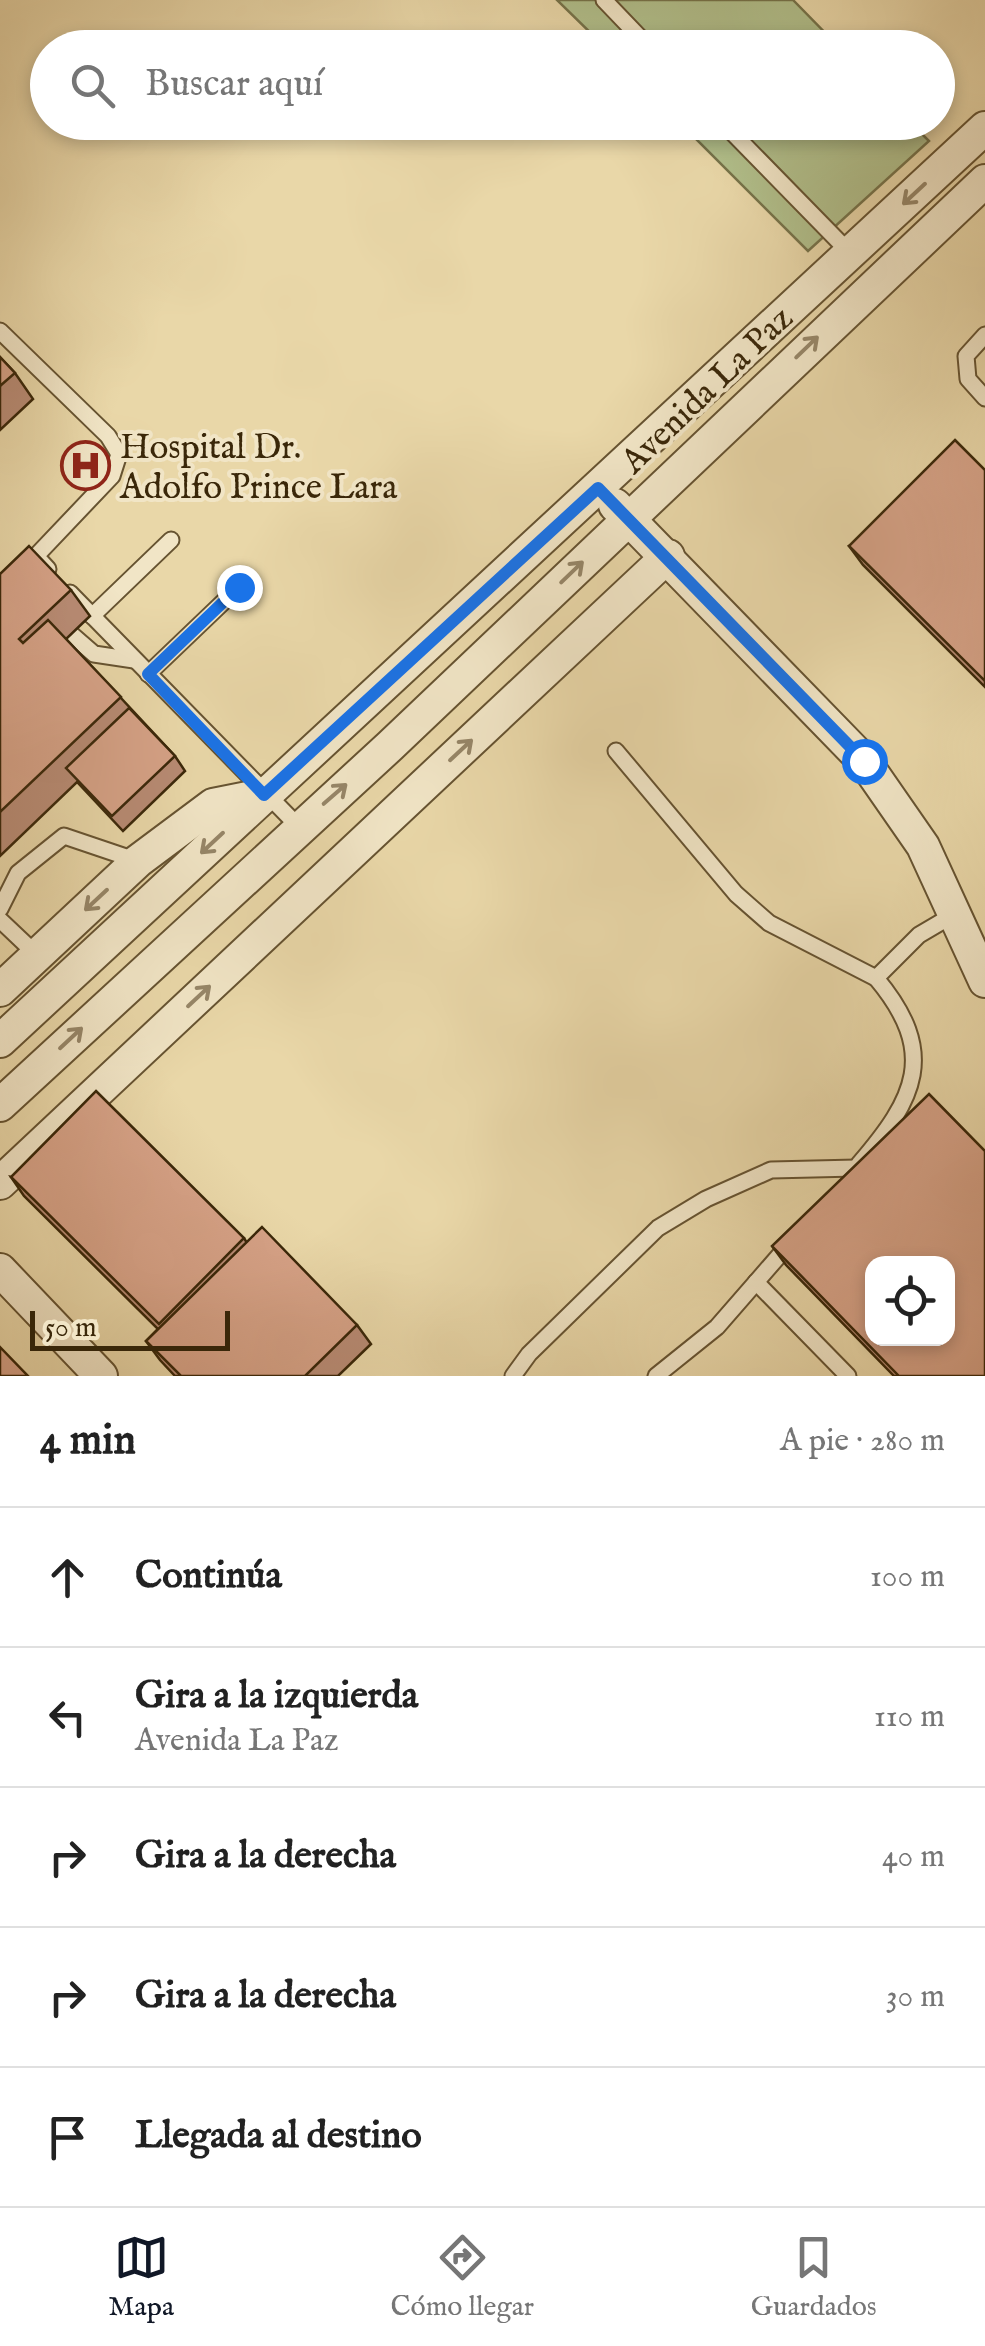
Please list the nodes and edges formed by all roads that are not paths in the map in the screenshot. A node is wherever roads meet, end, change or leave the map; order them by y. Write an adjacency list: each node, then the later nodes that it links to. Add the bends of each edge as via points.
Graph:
1 (604, 0): 2 (lane)
2 (633, 30)
3 (739, 140): 6 (lane)
4 (981, 140): 6 (street, Avenida La Paz, one-way to 6)
5 (985, 182): 11 (street, Avenida La Paz, one-way to 5)
6 (850, 254): 10 (street, Avenida La Paz)
7 (0, 331): 15 (lane, via 119,454 112,476 33,562)
8 (985, 335): 9 (lane, via 966,356 968,379)
9 (985, 398)
10 (598, 488): 11 (street); 22 (street, Avenida La Paz)
11 (628, 518): 13 (street); 19 (street, Avenida La Paz, one-way to 11)
12 (171, 540): 15 (lane)
13 (668, 556): 21 (street, one-way to 13); 28 (street, via 864,761 923,846)
14 (239, 587): 18 (lane)
15 (92, 616): 17 (lane)
16 (71, 634): 17 (lane, via 94,654)
17 (134, 660): 18 (lane)
18 (148, 674): 22 (lane)
19 (390, 746): 21 (street); 23 (street, Avenida La Paz, one-way to 19)
20 (616, 751): 31 (lane, via 736,894 769,923)
21 (422, 786): 26 (street)
22 (264, 795): 23 (lane); 24 (street, via 212,805); 34 (street, Avenida La Paz, one-way to 34)
23 (298, 826): 25 (street, Avenida La Paz)
24 (138, 861): 27 (lane, via 64,836 18,874); 30 (street, one-way to 30)
25 (256, 865): 26 (street); 35 (street, Avenida La Paz, one-way to 25)
26 (294, 906): 37 (street, one-way to 26)
27 (0, 908)
28 (954, 914): 31 (lane, via 920,934); 32 (street)
29 (0, 920): 30 (lane)
30 (37, 955): 33 (street)
31 (876, 978): 36 (lane, via 899,1006 912,1069 906,1106)
32 (985, 981)
33 (0, 990)
34 (0, 1041)
35 (0, 1105)
36 (856, 1168): 38 (lane); 43 (lane, via 771,1170 658,1228)
37 (0, 1182)
38 (844, 1182)
39 (807, 1224): 41 (lane)
40 (0, 1270): 42 (street)
41 (756, 1282): 44 (lane, via 717,1327); 45 (lane)
42 (102, 1376)
43 (513, 1376)
44 (656, 1376)
45 (848, 1376)

